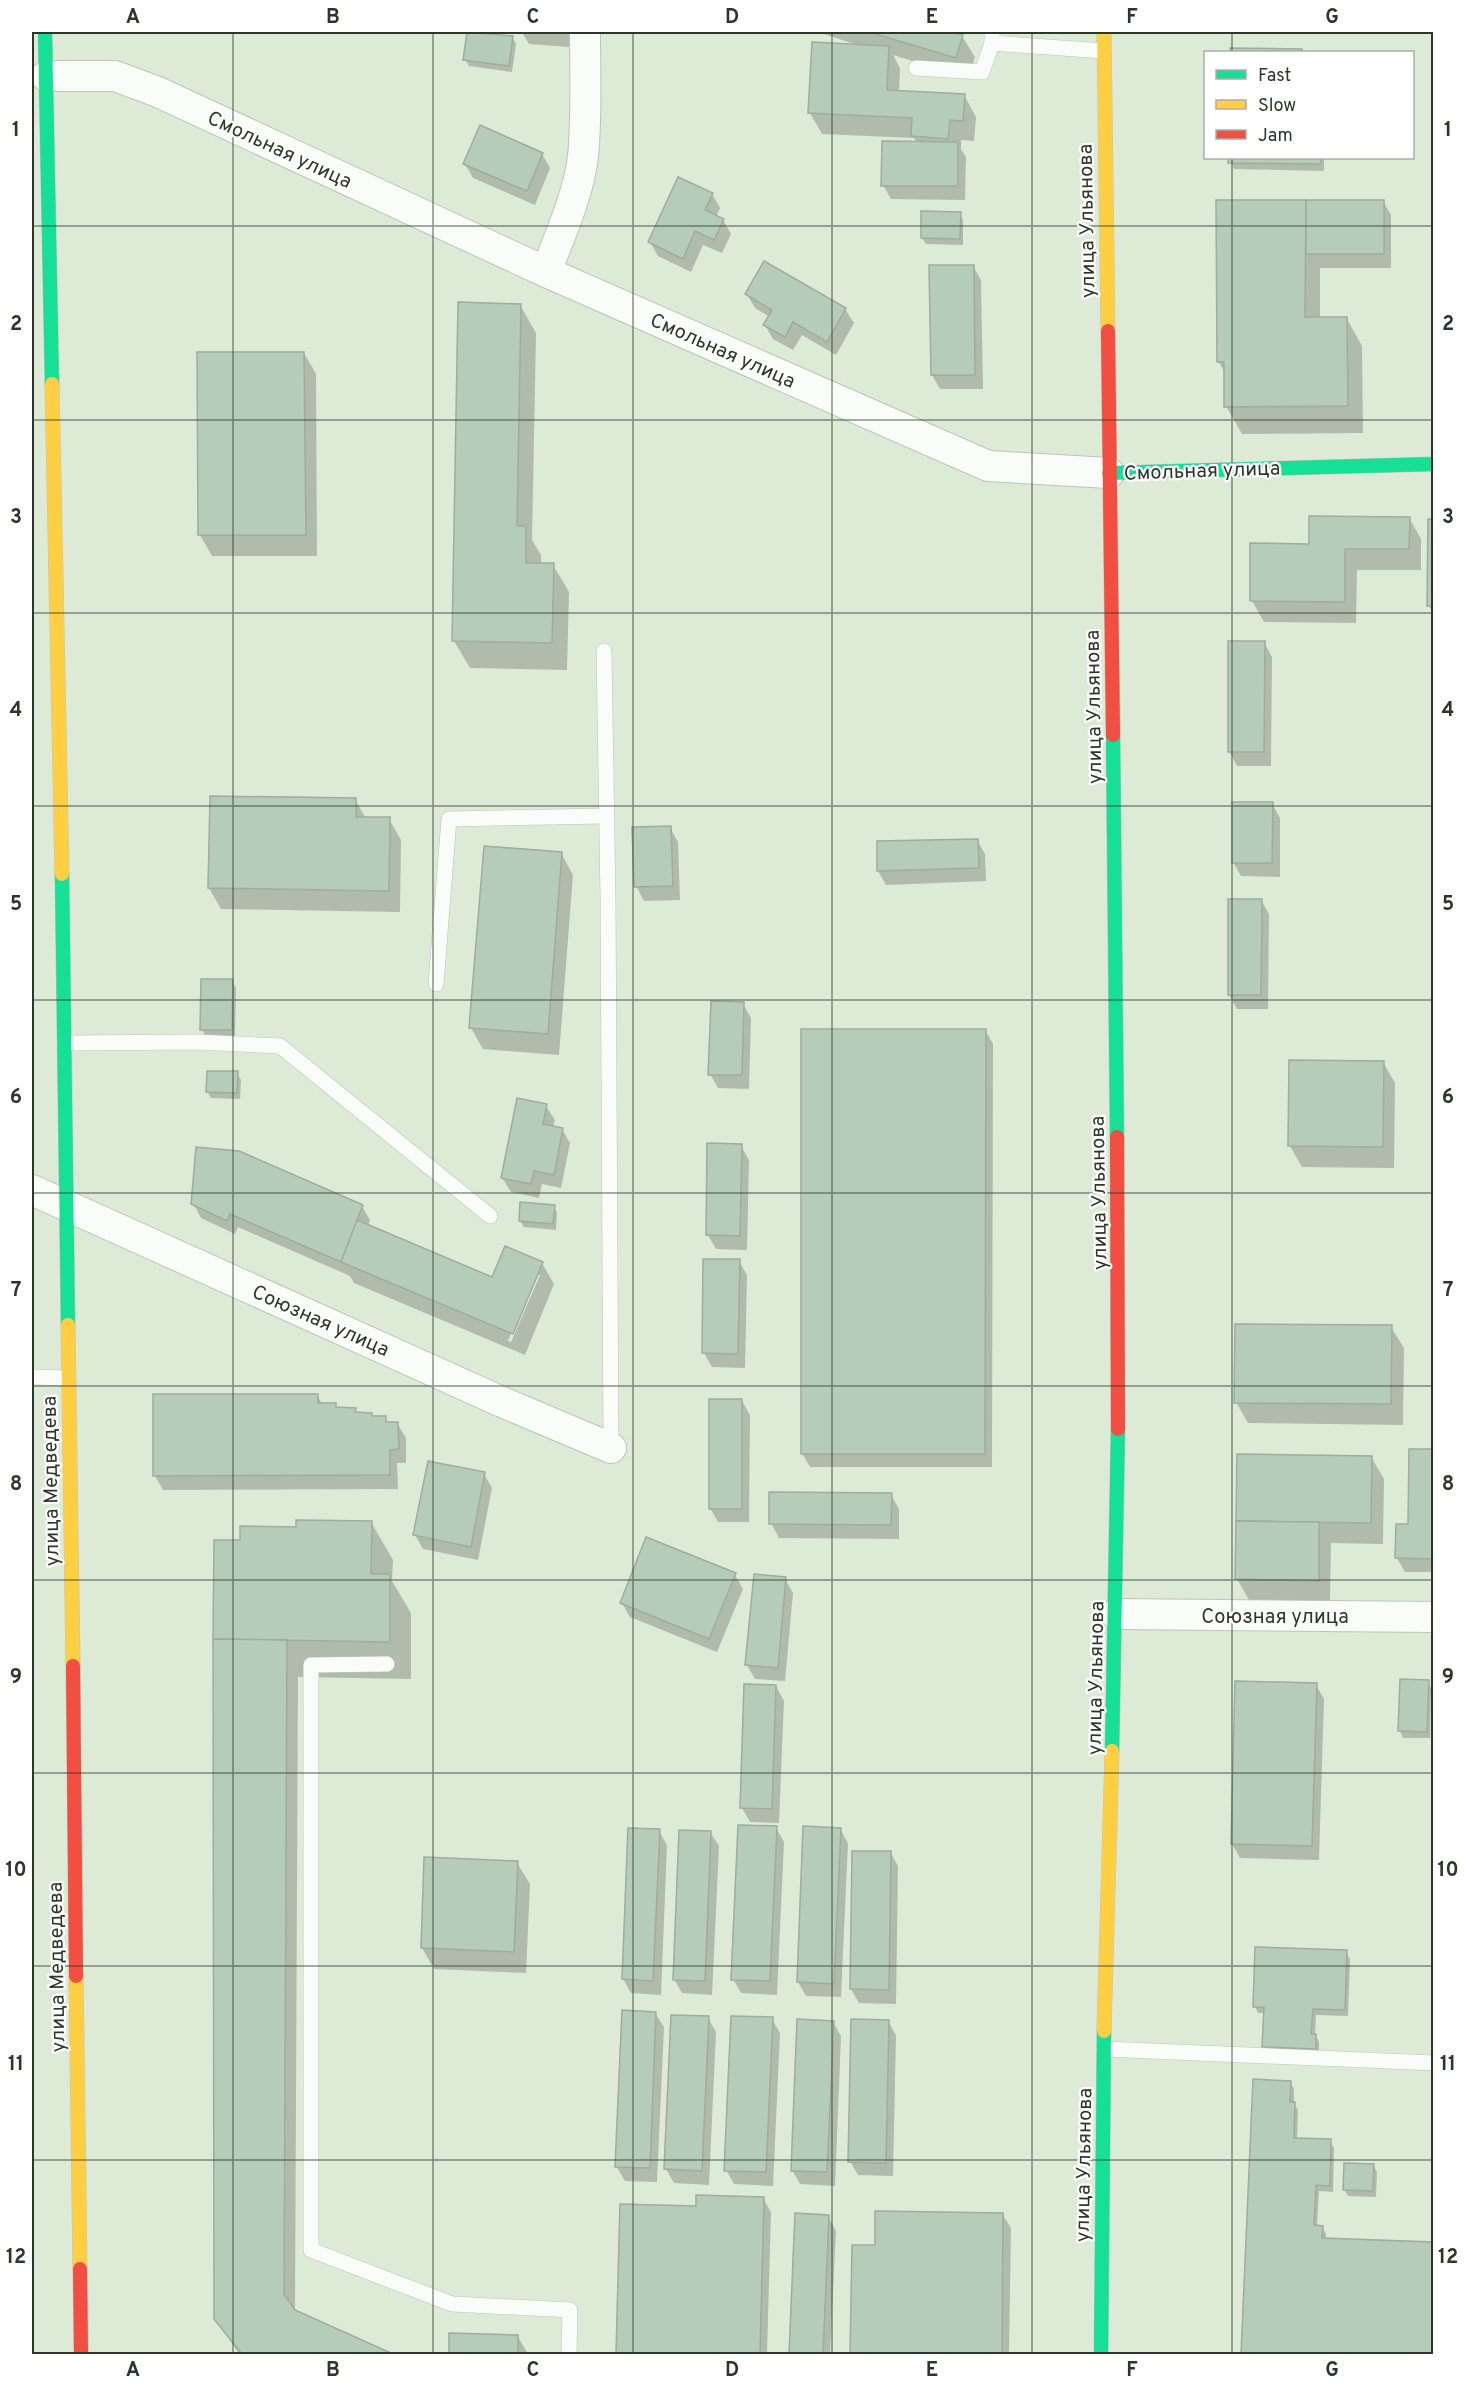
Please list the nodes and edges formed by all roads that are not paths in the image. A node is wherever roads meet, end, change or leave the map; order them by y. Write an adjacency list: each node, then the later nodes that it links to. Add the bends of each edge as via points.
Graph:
1 (45, 32): 7 (street, улица Медведева)
2 (585, 32): 9 (street, via 582,159 574,196)
3 (1104, 32): 5 (street, улица Ульянова)
4 (992, 38): 5 (lane); 6 (lane, via 982,72)
5 (1104, 51): 11 (street, улица Ульянова)
6 (916, 68)
7 (46, 76): 8 (street, улица Медведева); 9 (street, Смольная улица, via 115,76 158,92)
8 (40, 154): 15 (street, улица Медведева)
9 (546, 272): 11 (street, Смольная улица, via 988,466)
10 (1434, 464): 11 (street, Смольная улица)
11 (1109, 473): 22 (street, улица Ульянова, via 1119,1261)
12 (604, 651): 13 (lane)
13 (606, 816): 14 (lane, via 449,819); 21 (lane)
14 (436, 984)
15 (65, 1043): 17 (street, улица Медведева); 18 (lane, via 280,1046)
16 (32, 1190): 17 (street, Союзная улица)
17 (65, 1205): 20 (street, улица Медведева); 21 (street, Союзная улица)
18 (490, 1216)
19 (32, 1377): 20 (lane)
20 (68, 1378): 27 (street, улица Медведева)
21 (611, 1448)
22 (1116, 1614): 23 (street, Союзная улица); 25 (street, улица Ульянова)
23 (1434, 1617)
24 (387, 1664): 28 (lane, via 310,1665 311,2250 452,2304 570,2310)
25 (1104, 2049): 26 (lane); 29 (street, улица Ульянова)
26 (1434, 2063)
27 (81, 2355)
28 (569, 2355)
29 (1101, 2355)

